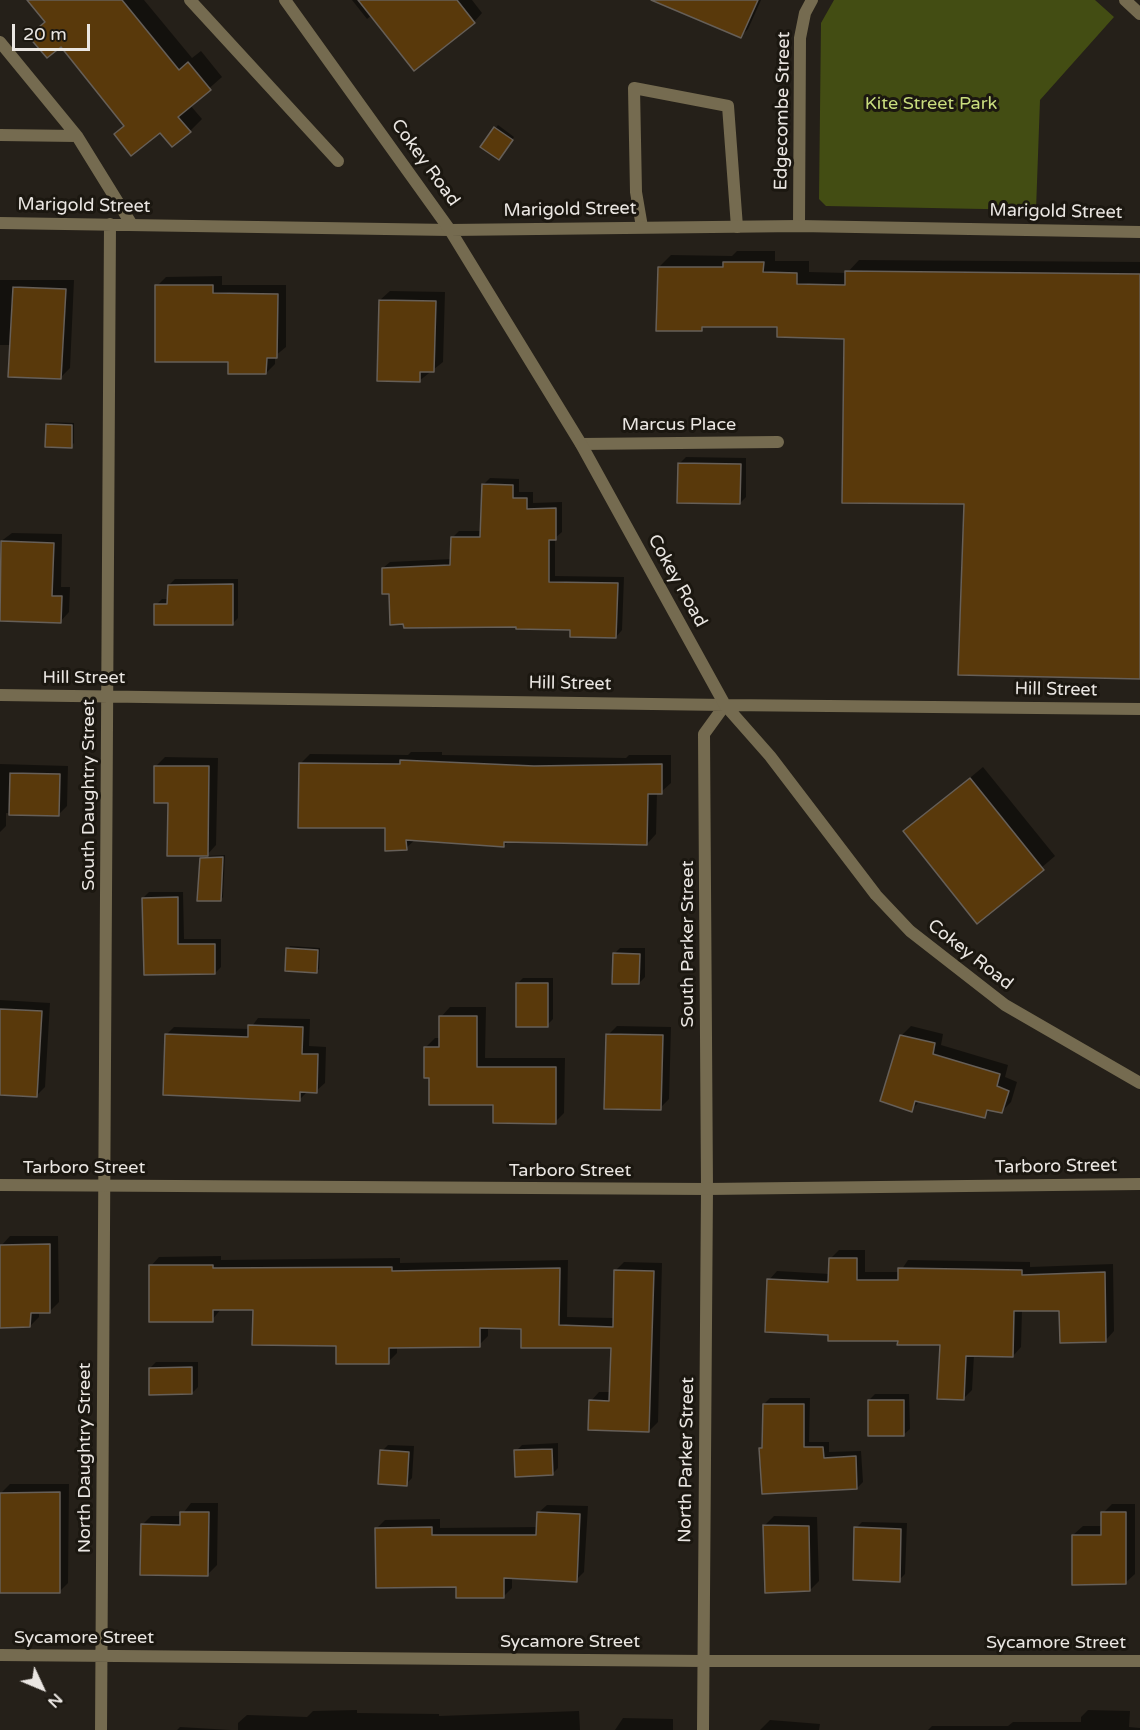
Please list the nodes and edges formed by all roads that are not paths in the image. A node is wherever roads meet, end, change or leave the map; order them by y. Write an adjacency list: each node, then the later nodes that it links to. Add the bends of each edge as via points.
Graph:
1 (190, 0): 9 (street)
2 (285, 0): 16 (street, Cokey Road)
3 (812, 0): 13 (street, Edgecombe Street, via 800,38)
4 (1125, 0): 5 (street)
5 (1140, 14)
6 (0, 42): 8 (street)
7 (0, 135): 8 (street)
8 (77, 136): 12 (street)
9 (338, 161)
10 (0, 223): 11 (street, Marigold Street)
11 (110, 224): 12 (street, Marigold Street); 21 (street, South Daughtry Street)
12 (132, 225): 16 (street, Marigold Street)
13 (799, 226): 14 (street, Marigold Street); 17 (street, Marigold Street)
14 (737, 227): 15 (street, Marigold Street); 15 (street, via 728,106 634,88 636,192)
15 (642, 228): 16 (street, Marigold Street)
16 (450, 230): 19 (street, Cokey Road)
17 (1140, 232)
18 (778, 442): 19 (street, Marcus Place)
19 (581, 444): 22 (street, Cokey Road)
20 (0, 695): 21 (street, Hill Street)
21 (108, 696): 22 (street, Hill Street); 27 (street, South Daughtry Street)
22 (725, 705): 23 (street, Hill Street); 24 (street, Cokey Road, via 770,756 876,895 910,931 1005,1005); 28 (street, South Parker Street, via 704,734)
23 (1140, 709)
24 (1140, 1083)
25 (1140, 1184): 28 (street, Tarboro Street)
26 (0, 1185): 27 (street, Tarboro Street)
27 (104, 1186): 28 (street, Tarboro Street); 30 (street, North Daughtry Street)
28 (707, 1190): 31 (street, North Parker Street)
29 (0, 1655): 30 (street, Sycamore Street)
30 (102, 1656): 31 (street, Sycamore Street); 33 (street, North Daughtry Street)
31 (703, 1661): 32 (street, Sycamore Street); 34 (street, North Parker Street)
32 (1140, 1661)
33 (101, 1730)
34 (703, 1730)

